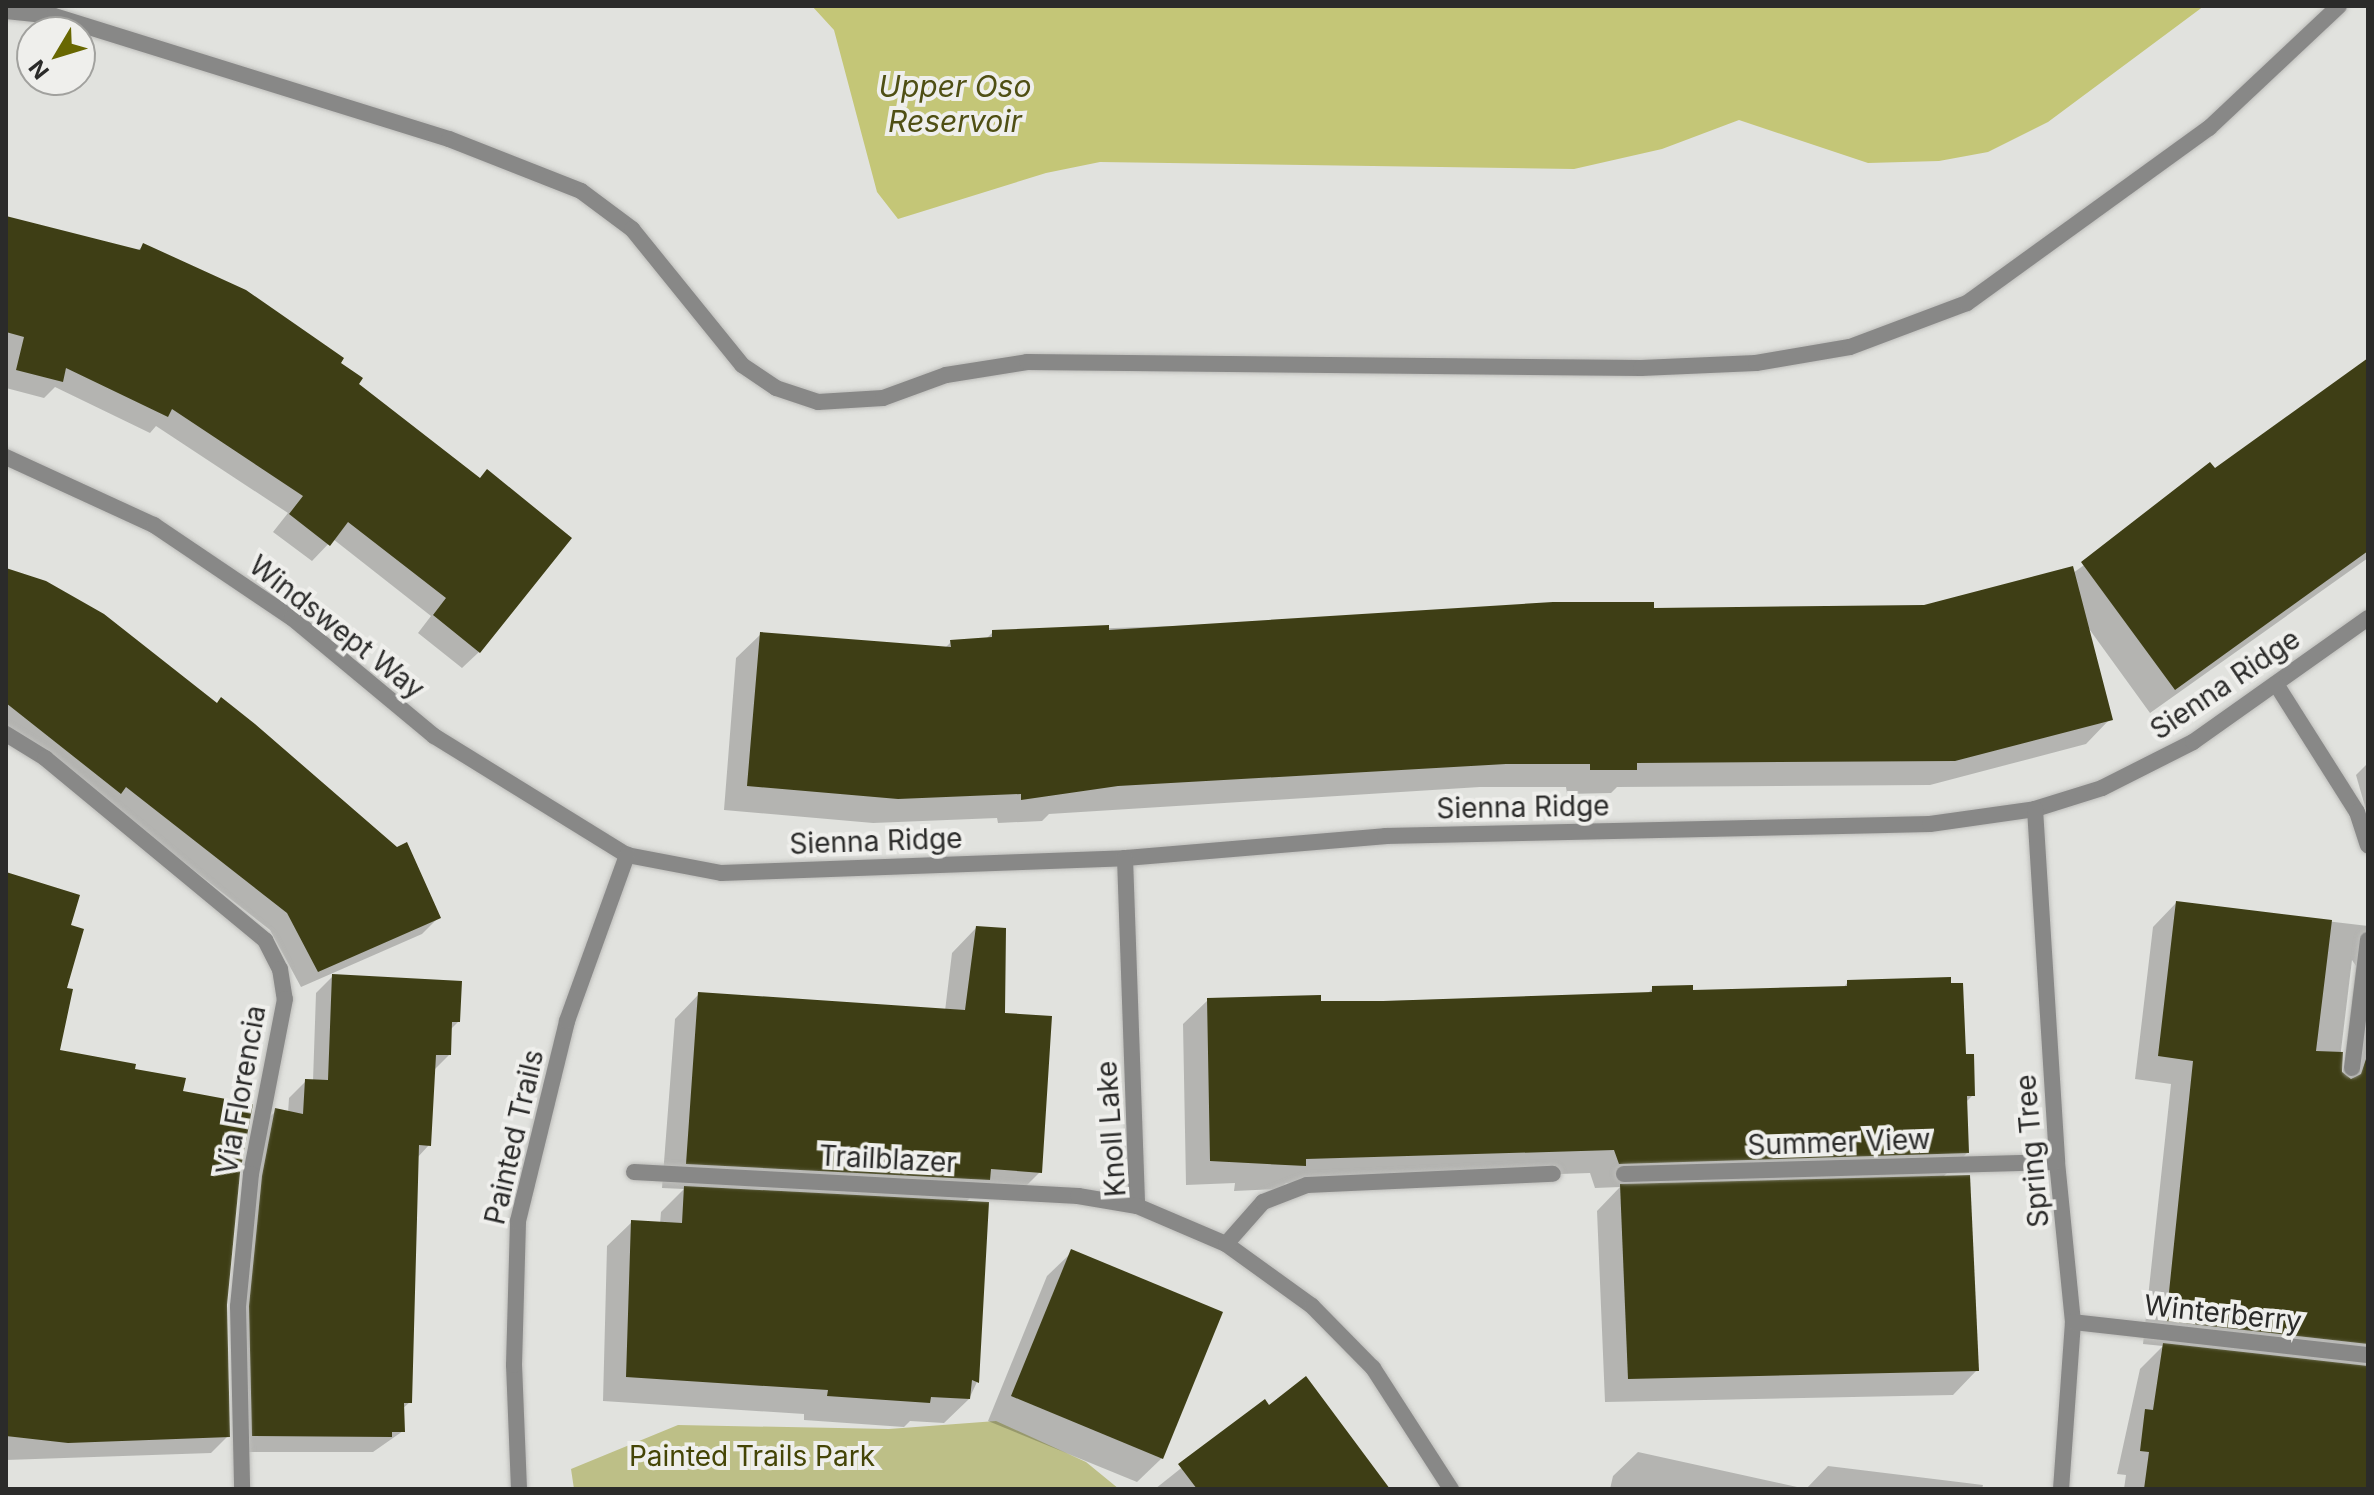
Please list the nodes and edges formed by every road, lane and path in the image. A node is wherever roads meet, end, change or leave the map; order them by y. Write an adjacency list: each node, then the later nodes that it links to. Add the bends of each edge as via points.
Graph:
1 (2339, 6): 2 (street, via 2209,128 1967,303 1850,347 1756,363 1641,368 1027,362 946,375 883,398 818,402 776,388 742,365 632,229 581,191 449,139 54,16)
2 (6, 11)
3 (6, 457): 9 (street, Windswept Way, via 154,525 292,618 434,736)
4 (2368, 618): 5 (street, Sienna Ridge)
5 (2276, 684): 7 (street, Sienna Ridge, via 2193,742 2102,788); 8 (street, via 2357,812)
6 (6, 734): 21 (street, Via Florencia, via 45,758 265,940 280,969 285,999 251,1174 238,1306)
7 (2035, 809): 10 (street, Sienna Ridge, via 1930,824 1385,836); 13 (street, Spring Tree)
8 (2368, 845)
9 (627, 855): 10 (street, Sienna Ridge, via 721,873); 22 (street, Painted Trails, via 567,1021 518,1221 514,1365)
10 (1125, 858): 17 (street, Knoll Lake)
11 (2368, 940): 12 (street)
12 (2352, 1068)
13 (2057, 1162): 16 (street, Summer View); 19 (street, Spring Tree)
14 (634, 1172): 17 (street, Trailblazer, via 1078,1196)
15 (1553, 1174): 18 (street, via 1307,1185 1263,1202)
16 (1624, 1174)
17 (1137, 1206): 18 (street, Knoll Lake)
18 (1226, 1244): 23 (street, Knoll Lake, via 1312,1306 1373,1368)
19 (2073, 1322): 20 (street, Winterberry); 24 (street, Spring Tree)
20 (2368, 1355)
21 (242, 1489)
22 (519, 1489)
23 (1451, 1489)
24 (2061, 1489)

